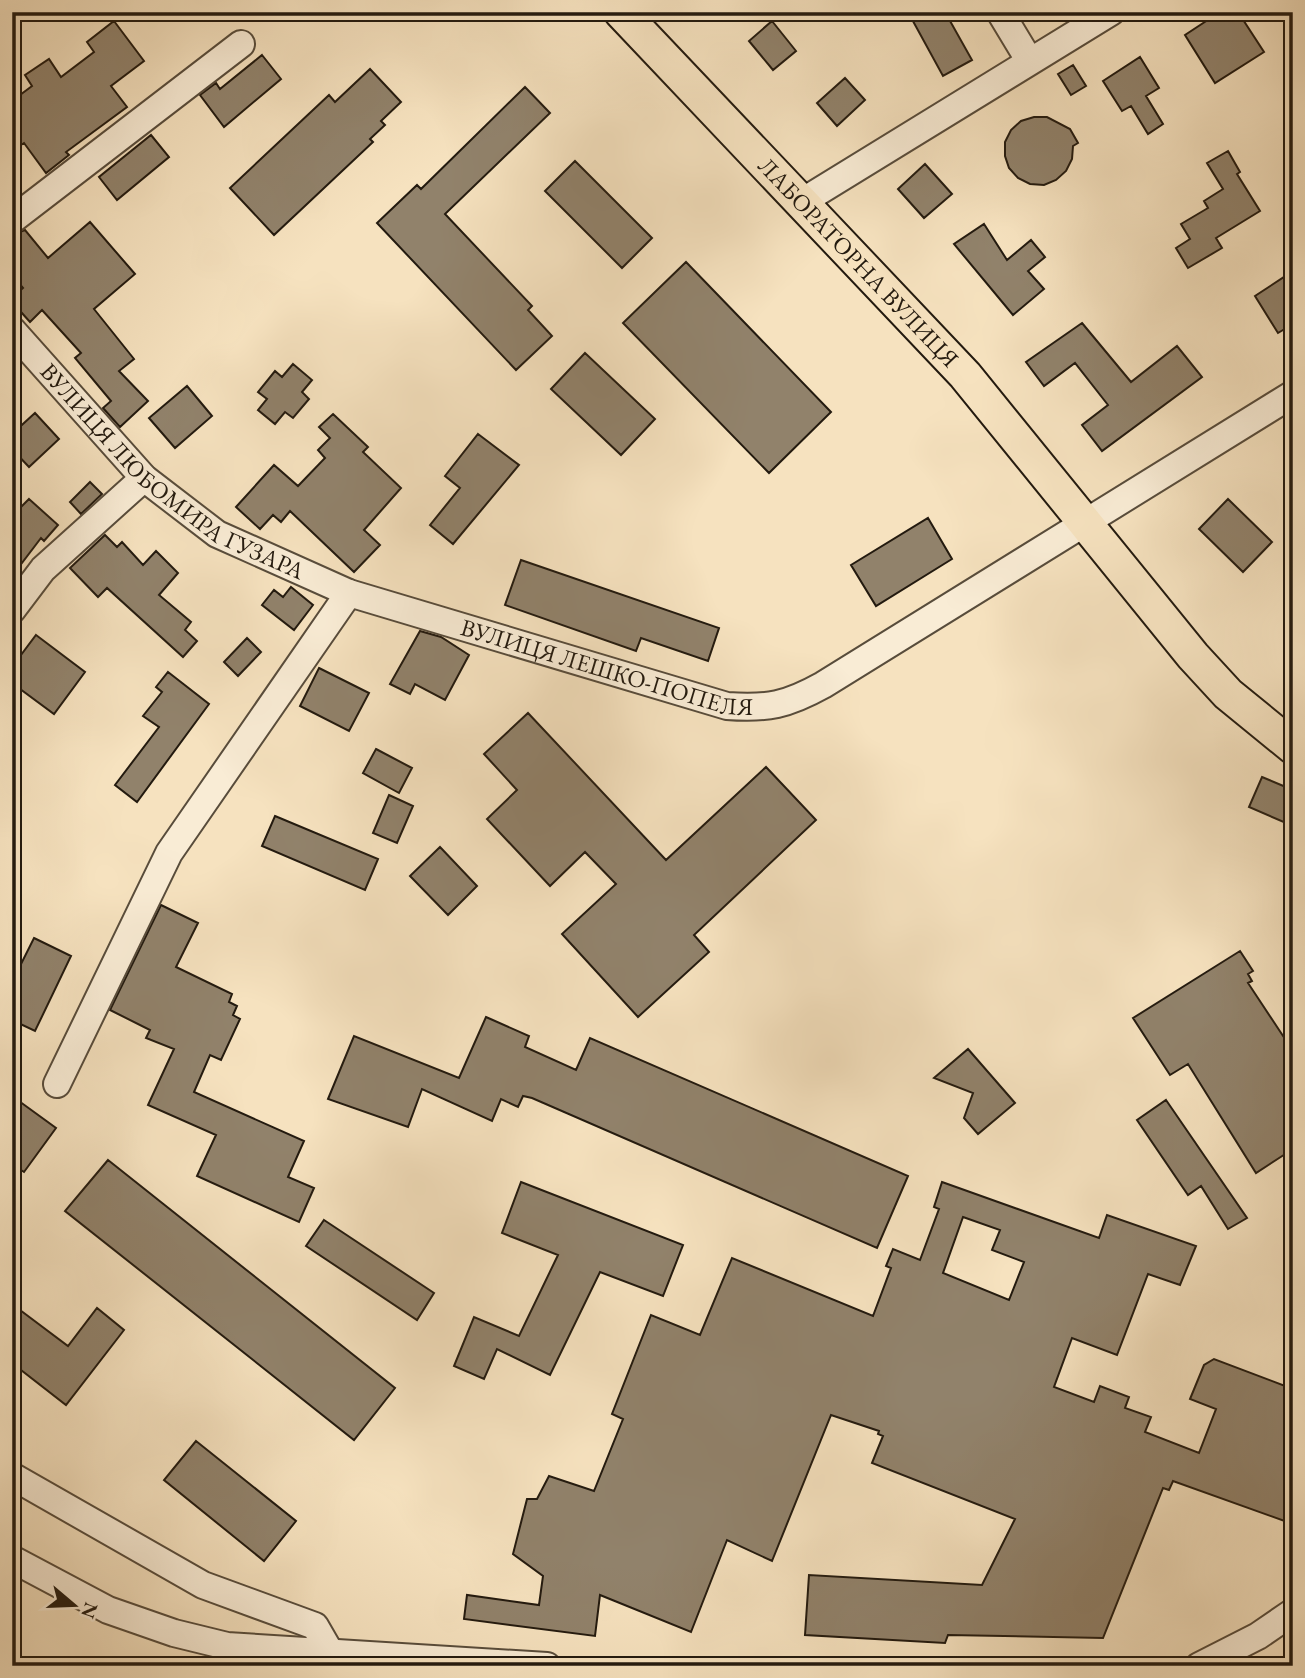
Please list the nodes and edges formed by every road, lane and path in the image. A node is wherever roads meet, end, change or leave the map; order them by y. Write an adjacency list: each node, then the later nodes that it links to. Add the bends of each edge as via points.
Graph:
1 (621, 12): 6 (main road, ЛАБОРАТОРНА ВУЛИЦЯ)
2 (1000, 12): 5 (street)
3 (1111, 12): 5 (street)
4 (241, 44): 7 (street)
5 (1029, 60): 6 (street)
6 (800, 202): 11 (main road, ЛАБОРАТОРНА ВУЛИЦЯ, via 965,375)
7 (12, 220)
8 (12, 330): 10 (street, ВУЛИЦЯ ЛЮБОМИРА ГУЗАРА)
9 (1293, 394): 11 (street, ВУЛИЦЯ ЛЕШКО-ПОПЕЛЯ)
10 (144, 478): 12 (street, ВУЛИЦЯ ЛЮБОМИРА ГУЗАРА, via 217,534); 13 (street, via 43,569)
11 (1084, 522): 12 (street, ВУЛИЦЯ ЛЕШКО-ПОПЕЛЯ, via 794,702 761,709 727,706); 14 (main road, via 1219,685)
12 (349, 593): 15 (street, via 169,853)
13 (12, 610)
14 (1293, 747)
15 (57, 1084)
16 (12, 1476): 19 (street, via 204,1585 315,1626)
17 (12, 1559): 19 (street, via 108,1609 174,1633 228,1646)
18 (1293, 1612): 21 (street)
19 (330, 1652): 20 (street)
20 (547, 1666)
21 (1199, 1666)

